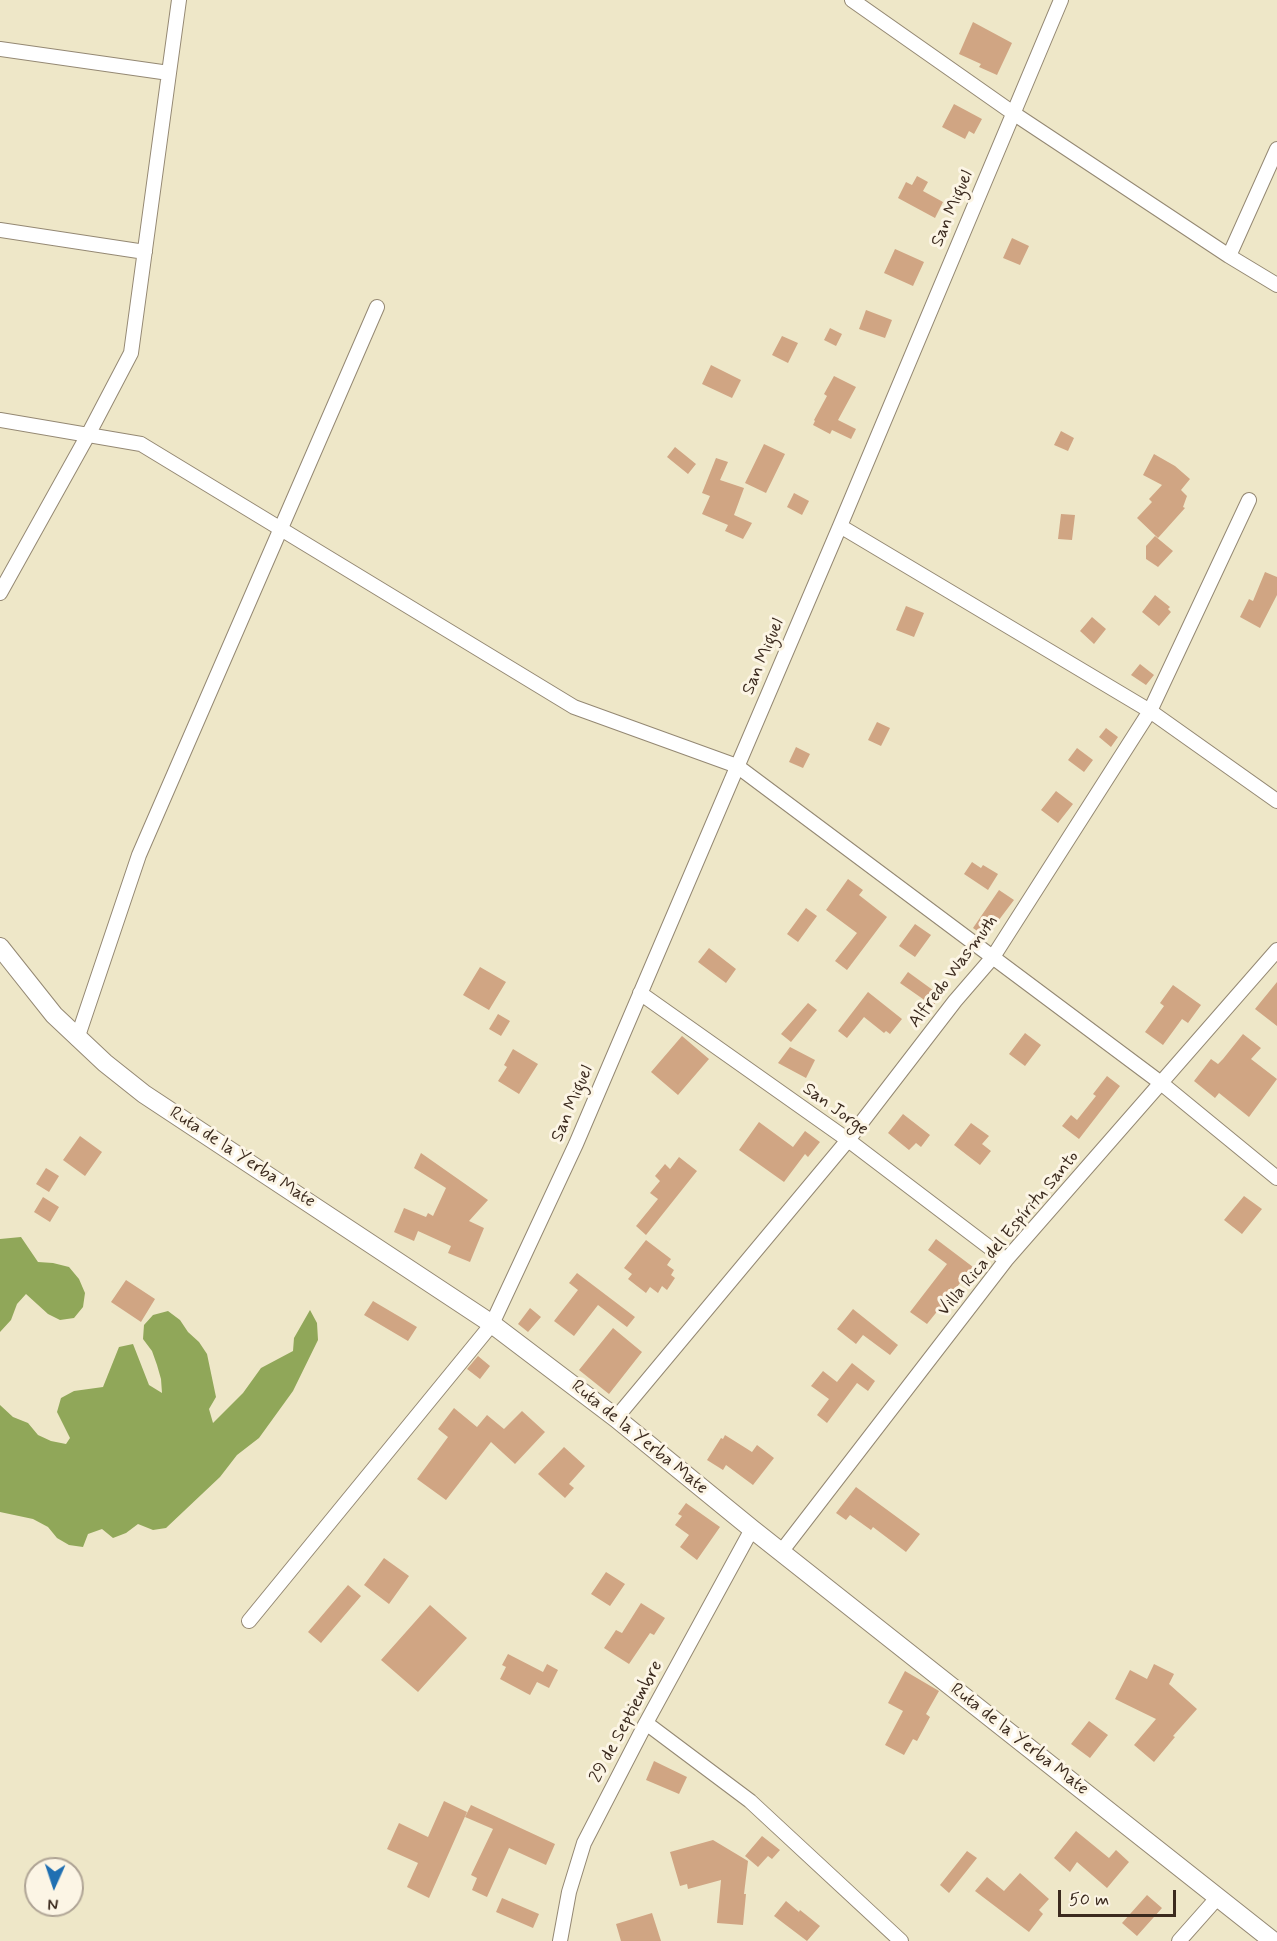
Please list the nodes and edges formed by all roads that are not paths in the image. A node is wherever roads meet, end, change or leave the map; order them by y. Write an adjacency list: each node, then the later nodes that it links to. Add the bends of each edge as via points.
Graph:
1 (179, 0): 5 (street)
2 (852, 0): 6 (street)
3 (1061, 0): 6 (street, San Miguel)
4 (0, 49): 5 (street)
5 (169, 74): 9 (street)
6 (1013, 113): 10 (street); 16 (street, San Miguel)
7 (1277, 149): 10 (street)
8 (0, 230): 9 (street)
9 (145, 252): 14 (street, via 131,353)
10 (1229, 256): 11 (street)
11 (1277, 285)
12 (377, 307): 17 (street)
13 (0, 420): 14 (street)
14 (88, 435): 17 (street, via 141,444); 18 (street)
15 (1249, 500): 19 (street, Alfredo Wasmuth)
16 (840, 526): 19 (street); 20 (street, San Miguel)
17 (280, 528): 20 (street, via 574,706); 26 (street, via 139,855)
18 (0, 593)
19 (1150, 711): 21 (street); 24 (street, Alfredo Wasmuth)
20 (737, 766): 24 (street); 25 (street, San Miguel)
21 (1277, 801)
22 (1277, 950): 27 (street, Villa Rica del Espíritu Santo)
23 (2, 954): 26 (main road, Ruta de la Yerba Mate)
24 (993, 957): 27 (street); 28 (street, Alfredo Wasmuth)
25 (640, 993): 28 (street, San Jorge); 31 (street, San Miguel, via 576,1144)
26 (76, 1039): 31 (main road, Ruta de la Yerba Mate, via 144,1094)
27 (1161, 1083): 29 (street); 30 (street, Villa Rica del Espíritu Santo)
28 (848, 1140): 30 (street, San Jorge); 32 (street, Alfredo Wasmuth)
29 (1277, 1178)
30 (1006, 1260): 34 (street, Villa Rica del Espíritu Santo)
31 (492, 1324): 32 (main road, Ruta de la Yerba Mate); 35 (street, San Miguel)
32 (616, 1418): 33 (main road, Ruta de la Yerba Mate)
33 (752, 1529): 34 (main road, Ruta de la Yerba Mate); 36 (street, 29 de Septiembre)
34 (781, 1552): 37 (main road, Ruta de la Yerba Mate)
35 (249, 1621)
36 (646, 1723): 38 (street, 29 de Septiembre, via 584,1843); 39 (street, via 750,1801)
37 (1218, 1897): 40 (street); 41 (main road, Ruta de la Yerba Mate)
38 (560, 1941)
39 (901, 1941)
40 (1179, 1941)
41 (1273, 1941)

